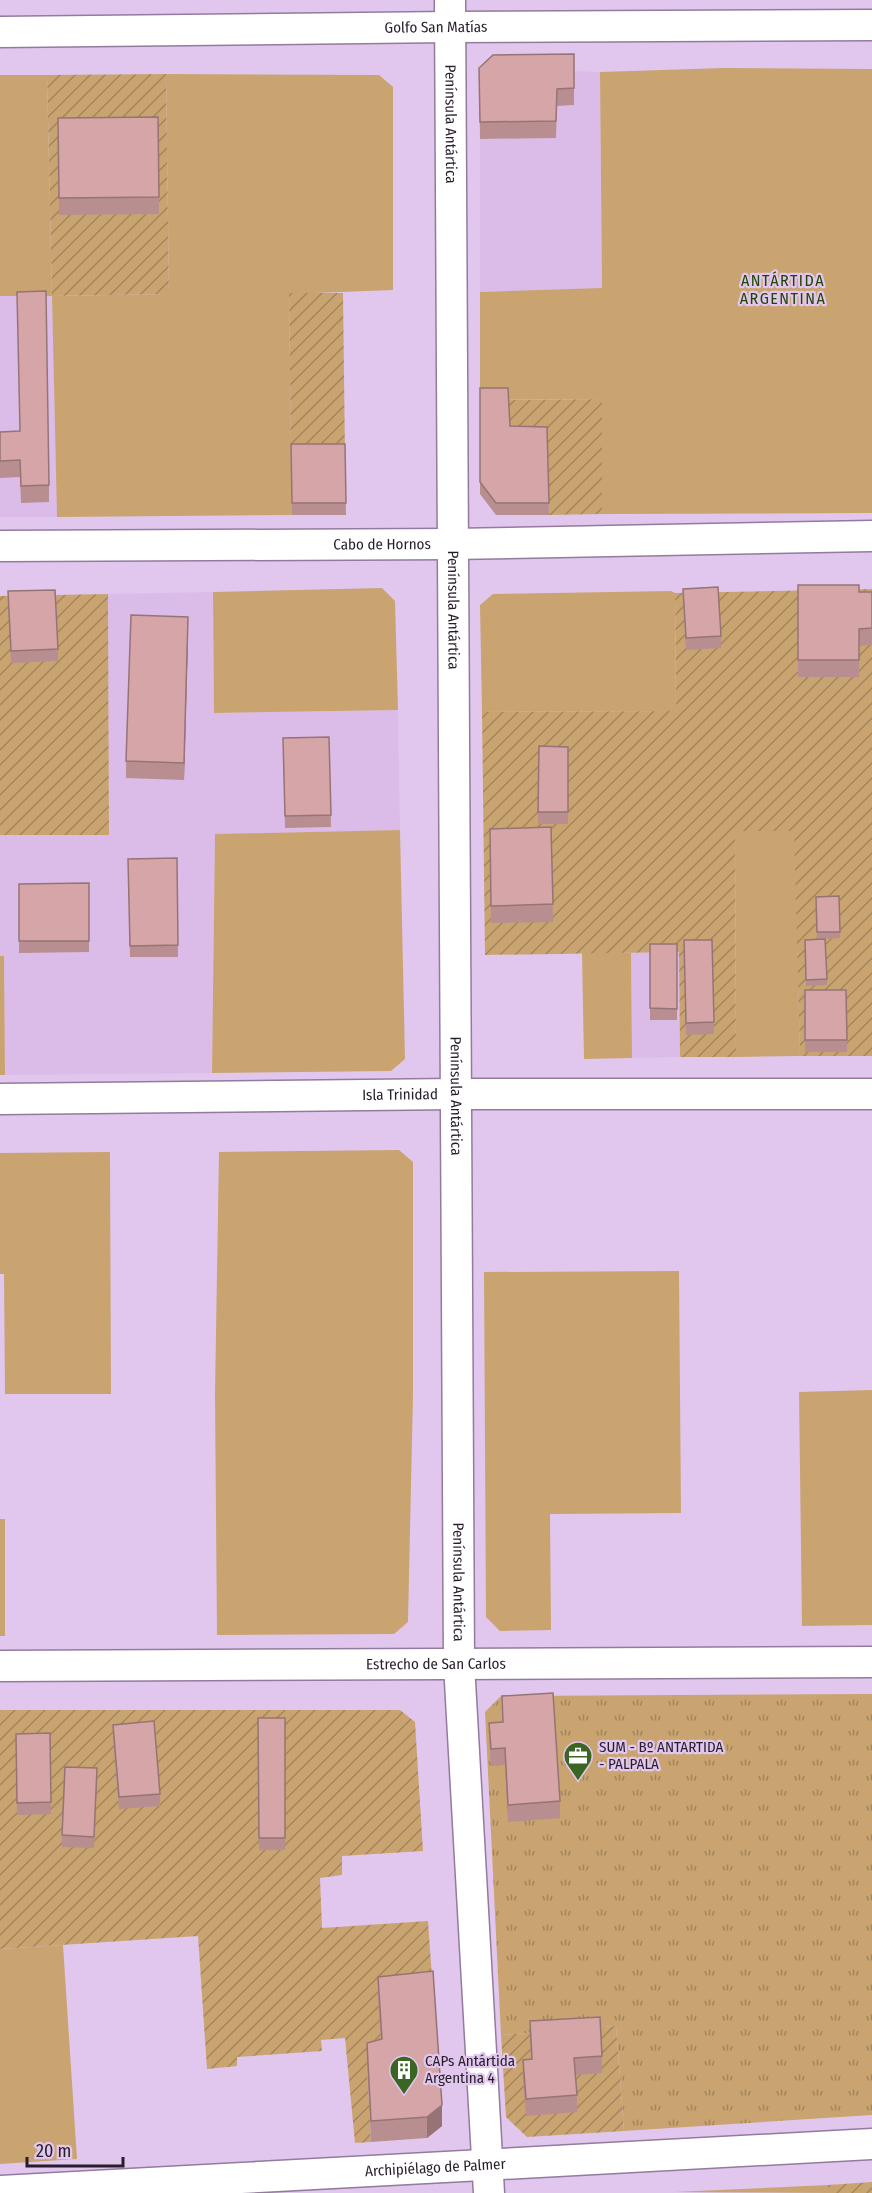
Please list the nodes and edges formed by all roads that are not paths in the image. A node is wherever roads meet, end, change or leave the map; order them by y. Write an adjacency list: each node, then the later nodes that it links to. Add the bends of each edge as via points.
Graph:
1 (450, 13): 2 (street, Golfo San Matías); 3 (street, Golfo San Matías); 5 (street, Península Antártica)
2 (872, 25)
3 (0, 32)
4 (872, 536): 5 (street, Cabo de Hornos)
5 (453, 544): 6 (street, Cabo de Hornos); 7 (street, Península Antártica)
6 (0, 546)
7 (455, 1094): 8 (street, Isla Trinidad); 9 (street, Isla Trinidad); 11 (street, Península Antártica)
8 (872, 1094)
9 (0, 1099)
10 (872, 1662): 11 (street, Estrecho de San Carlos)
11 (459, 1664): 12 (street, Estrecho de San Carlos); 14 (street, Península Antártica)
12 (0, 1666)
13 (872, 2144): 14 (street, Archipiélago de Palmer)
14 (487, 2163): 15 (street, Archipiélago de Palmer); 16 (street, Península Antártica)
15 (0, 2191)
16 (489, 2193)

